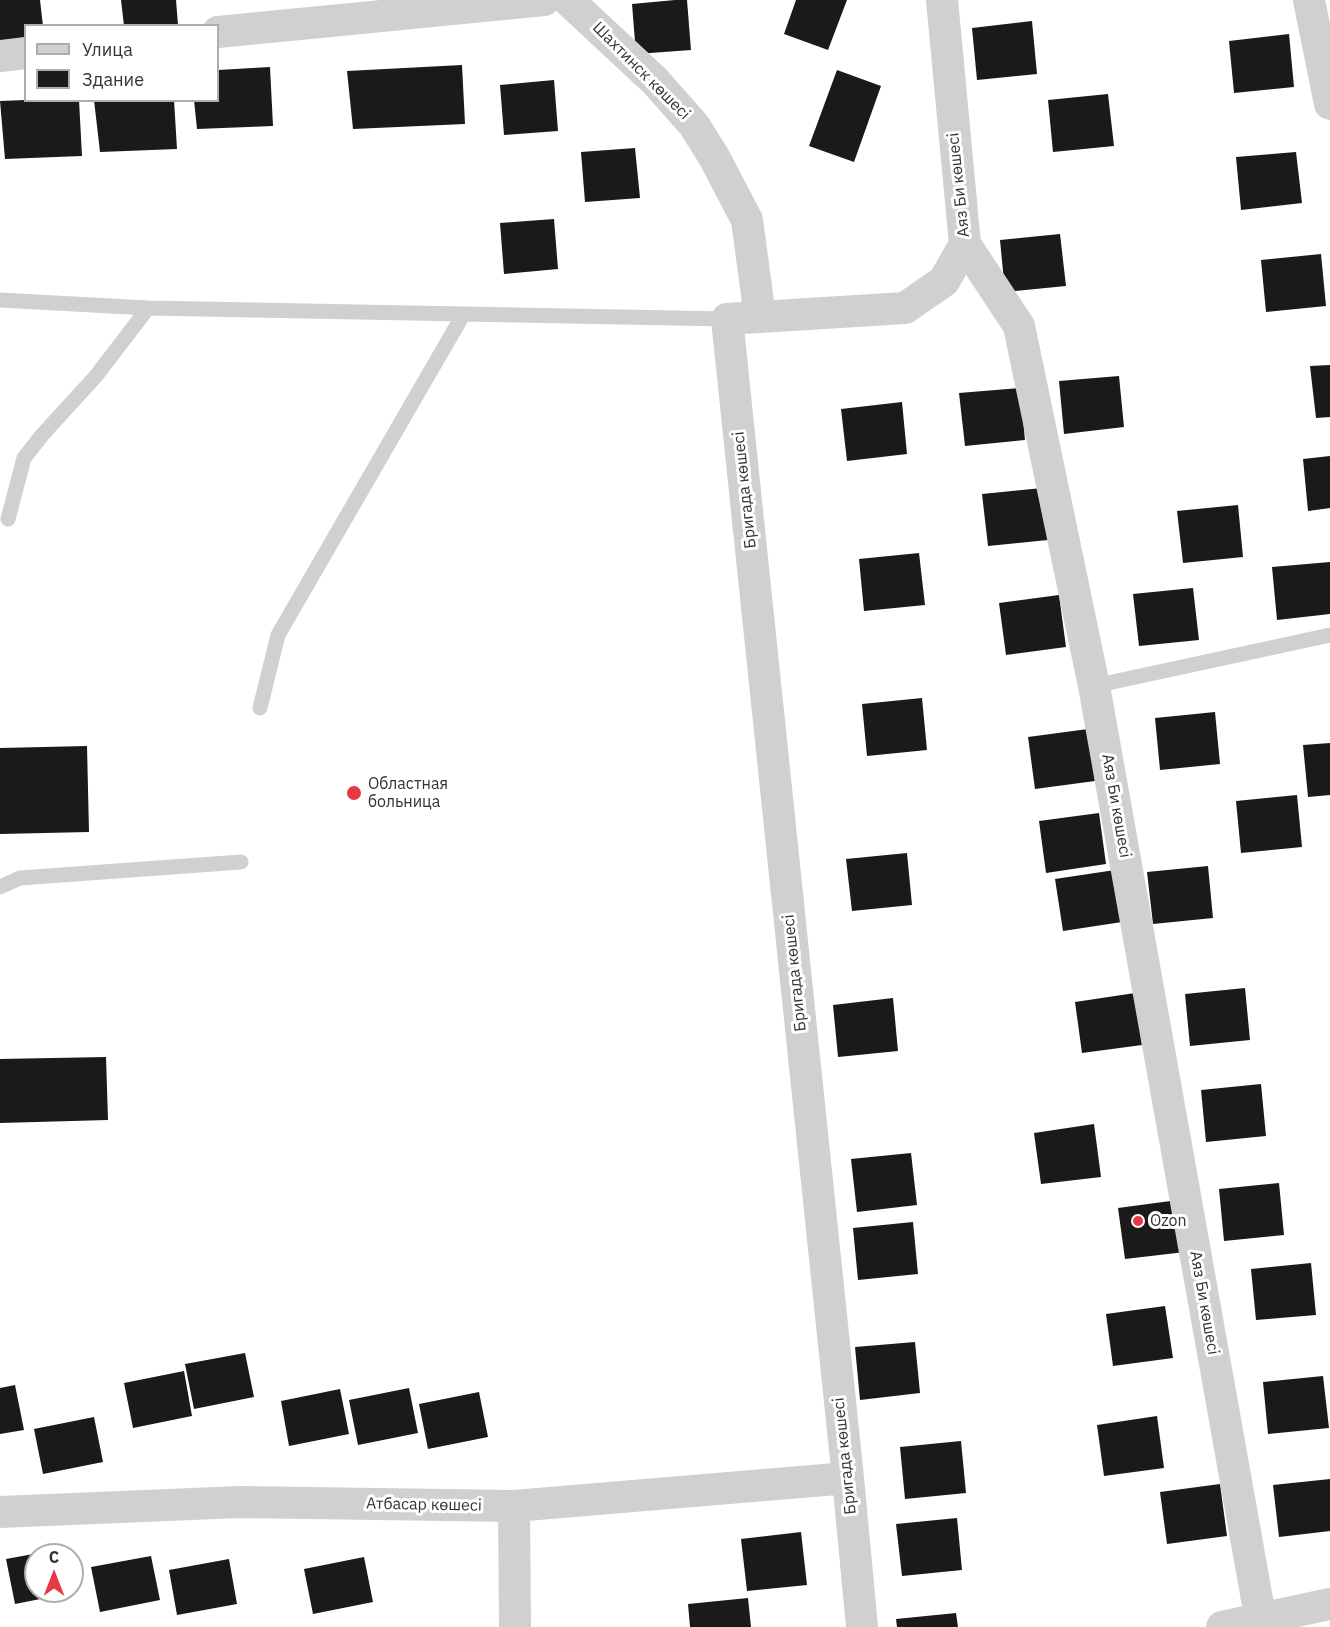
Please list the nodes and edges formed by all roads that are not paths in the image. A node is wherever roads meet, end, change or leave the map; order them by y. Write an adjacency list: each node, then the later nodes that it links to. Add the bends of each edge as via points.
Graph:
1 (544, 0): 5 (street)
2 (568, 0): 14 (street, Шахтинск көшесі, via 655,81 694,125 714,157 747,220)
3 (942, 0): 10 (street, Аяз Би көшесі)
4 (1308, 0): 9 (street)
5 (349, 9): 6 (street)
6 (219, 32)
7 (24, 53): 8 (street)
8 (0, 56)
9 (1330, 104)
10 (965, 244): 14 (street, via 944,281 904,308); 18 (street, Аяз Би көшесі, via 1019,326)
11 (0, 300): 12 (lane)
12 (148, 308): 13 (lane); 16 (lane, via 96,376 24,458)
13 (463, 315): 15 (lane); 19 (lane, via 278,635)
14 (760, 317): 15 (street)
15 (727, 319): 22 (street, Бригада көшесі)
16 (8, 519)
17 (1330, 635): 18 (lane)
18 (1094, 686): 26 (street, Аяз Би көшесі)
19 (260, 708)
20 (241, 862): 21 (lane, via 20,878)
21 (0, 887)
22 (848, 1478): 23 (street, Атбасар көшесі); 28 (street, Бригада көшесі)
23 (514, 1506): 24 (street, Атбасар көшесі, via 240,1502); 27 (street)
24 (0, 1512)
25 (1330, 1604): 26 (street)
26 (1261, 1623): 29 (street)
27 (515, 1627)
28 (862, 1627)
29 (1222, 1627)

